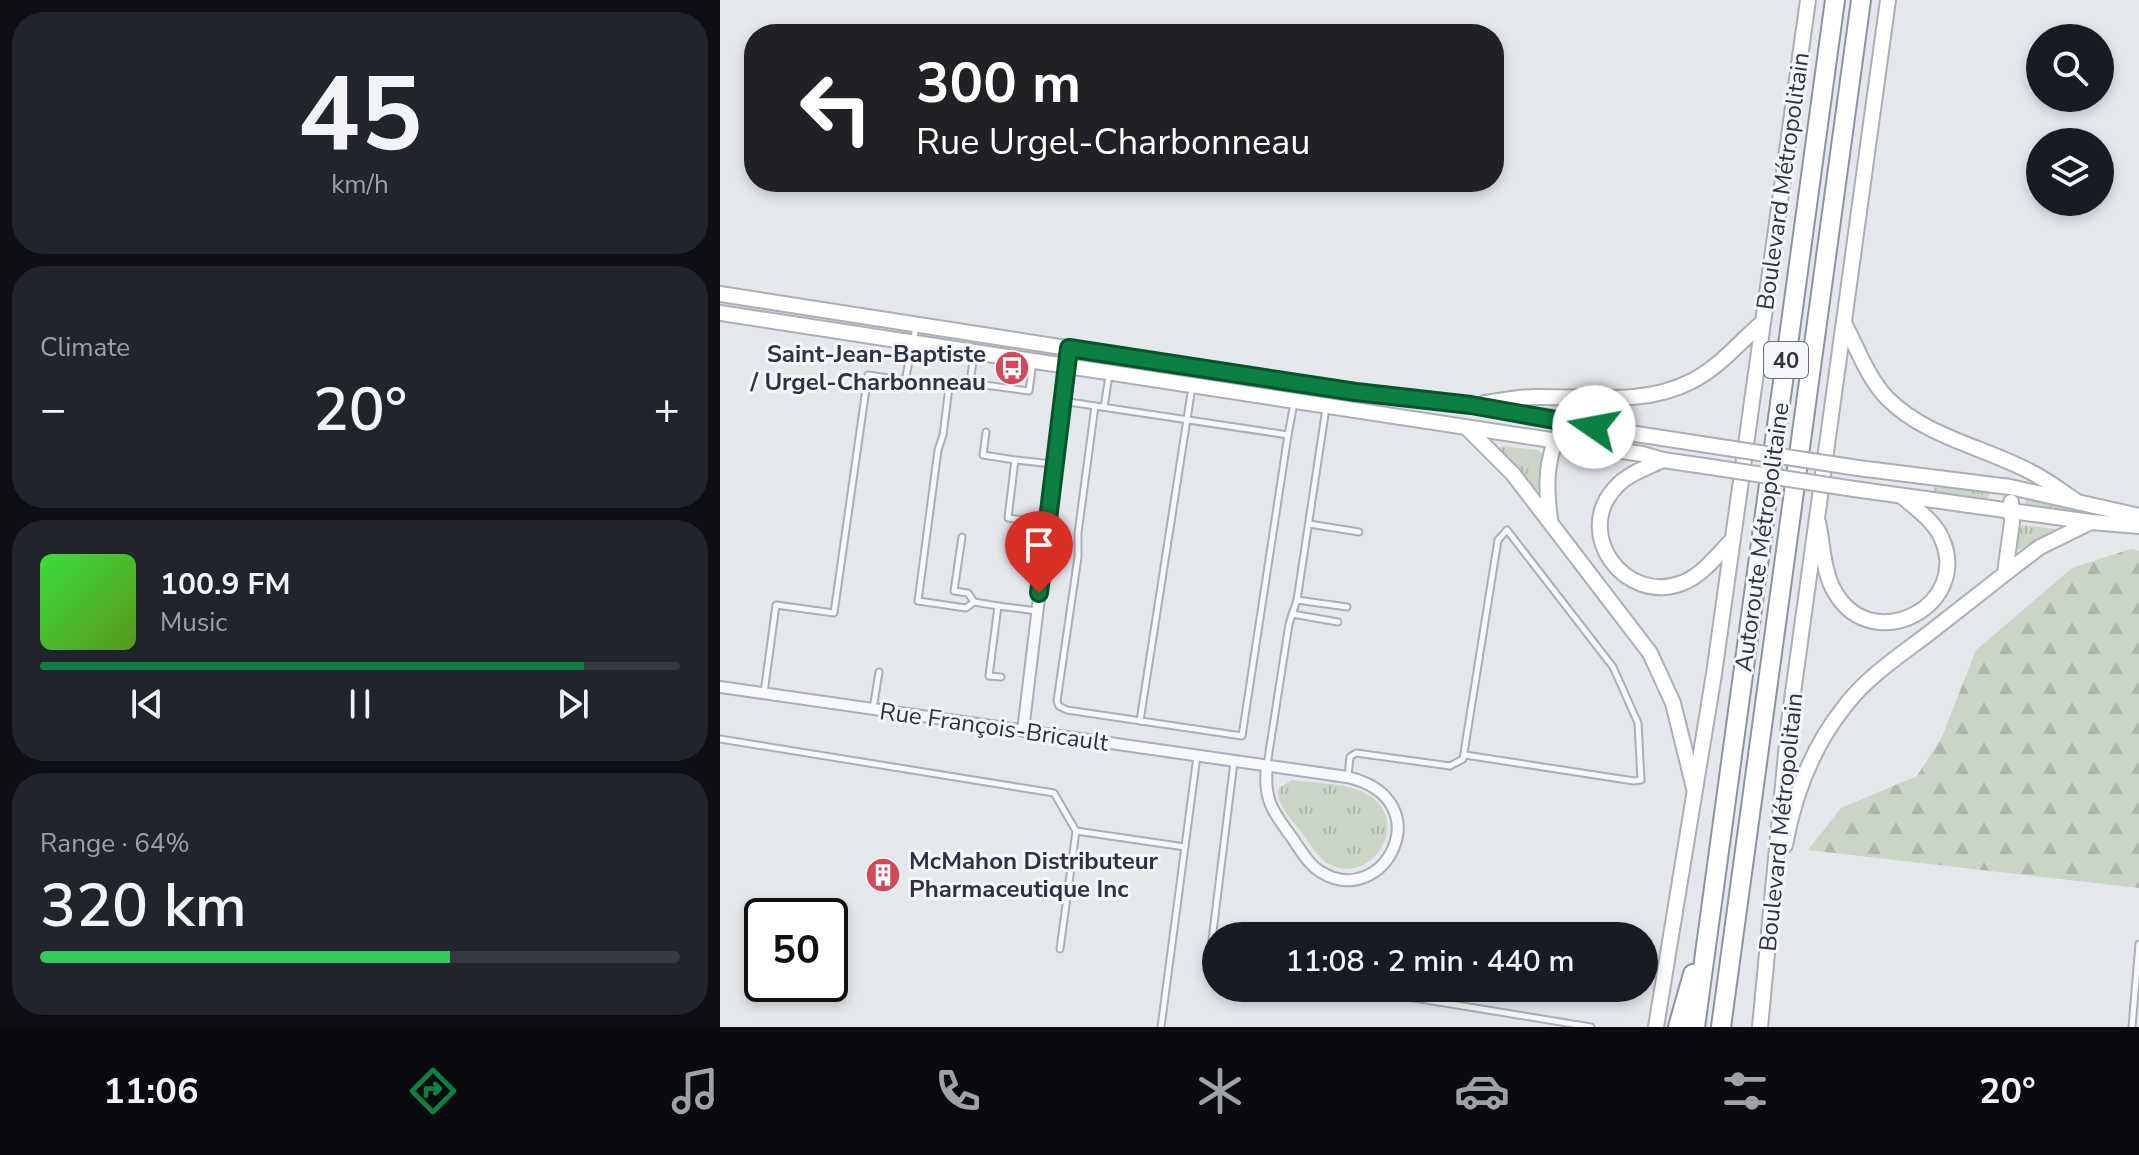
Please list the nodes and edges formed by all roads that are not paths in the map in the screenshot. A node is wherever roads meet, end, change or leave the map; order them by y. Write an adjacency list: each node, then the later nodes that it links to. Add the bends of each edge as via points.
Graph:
1 (1808, 0): 7 (main road, Boulevard Métropolitain)
2 (1835, 0): 73 (highway, Autoroute Métropolitaine / 40)
3 (1861, 0): 76 (highway, Autoroute Métropolitaine / 40)
4 (1888, 0): 8 (main road, Boulevard Métropolitain)
5 (720, 294): 9 (main road)
6 (720, 313): 10 (main road)
7 (1763, 322): 20 (main road, via 1713,368 1670,391); 46 (main road, Boulevard Métropolitain)
8 (1844, 323): 35 (main road, via 1868,374 1899,409 2030,471); 36 (main road, Boulevard Métropolitain)
9 (917, 325): 10 (lane); 11 (main road)
10 (913, 343): 12 (main road); 16 (lane)
11 (1069, 348): 14 (street); 20 (main road)
12 (975, 353): 13 (main road); 13 (lane, via 970,383 1029,391)
13 (1033, 362): 14 (main road)
14 (1066, 366): 15 (main road); 18 (street)
15 (1109, 373): 17 (main road); 22 (lane)
16 (905, 381): 49 (lane, via 949,387 918,601 966,608); 58 (lane, via 868,375 834,613 776,605)
17 (1192, 386): 19 (main road); 24 (lane)
18 (1062, 401): 21 (lane); 32 (street)
19 (1295, 402): 23 (main road); 28 (lane)
20 (1471, 405): 25 (main road)
21 (1095, 406): 22 (lane); 60 (lane, via 1057,701 1067,710)
22 (1104, 407): 24 (lane)
23 (1326, 407): 26 (main road); 42 (lane)
24 (1188, 420): 28 (lane); 60 (lane)
25 (1565, 423): 29 (main road); 33 (main road, bridge)
26 (1468, 429): 29 (main road); 39 (main road)
27 (986, 432): 30 (lane, via 983,455)
28 (1288, 435): 60 (lane, via 1242,736)
29 (1555, 441): 31 (main road); 39 (main road, via 1547,479)
30 (1015, 460): 32 (lane); 41 (lane, via 1008,518)
31 (1663, 460): 34 (main road, bridge); 46 (main road, via 1624,479 1602,508 1601,540 1615,568 1642,585 1676,585 1697,575)
32 (1054, 464): 41 (street)
33 (2010, 487): 35 (main road); 37 (main road)
34 (1903, 497): 36 (main road, via 1941,535 1946,567 1930,604 1895,622 1861,616 1836,594); 37 (main road)
35 (2076, 501): 38 (main road)
36 (1816, 510): 72 (main road, Boulevard Métropolitain, via 1784,764)
37 (2012, 511): 40 (main road); 47 (main road)
38 (2139, 516)
39 (1550, 519): 68 (main road, via 1657,664 1673,703)
40 (2091, 522): 43 (main road); 47 (main road, via 2040,547)
41 (1047, 523): 52 (street)
42 (1308, 524): 44 (lane); 48 (lane)
43 (2139, 526)
44 (1359, 532)
45 (962, 537): 49 (lane, via 954,591 968,593)
46 (1733, 539): 68 (main road, Boulevard Métropolitain)
47 (2005, 573): 72 (main road, via 1860,689 1829,727 1792,814)
48 (1297, 600): 51 (lane); 53 (lane)
49 (974, 602): 50 (lane)
50 (998, 606): 52 (lane); 56 (lane, via 989,676)
51 (1347, 607)
52 (1037, 611): 61 (street)
53 (1292, 614): 54 (lane); 66 (lane)
54 (1338, 622)
55 (879, 672): 59 (lane)
56 (1001, 677)
57 (720, 687): 58 (street, Rue François-Bricault)
58 (764, 693): 59 (street, Rue François-Bricault)
59 (873, 709): 61 (street, Rue François-Bricault)
60 (1140, 721)
61 (1023, 731): 64 (street, Rue François-Bricault)
62 (720, 739): 69 (lane, via 1054,793)
63 (1465, 755): 63 (lane, via 1498,540 1507,530 1613,667 1638,723 1641,780); 67 (lane, via 1450,766 1356,753 1350,757)
64 (1197, 756): 65 (street, Rue François-Bricault); 70 (lane)
65 (1235, 761): 66 (street, Rue François-Bricault); 71 (lane)
66 (1267, 766): 67 (street, Rue François-Bricault); 67 (street, Rue François-Bricault, via 1270,805 1308,859 1329,876 1351,880 1375,871 1389,858 1399,824 1386,796 1365,781)
67 (1347, 777)
68 (1695, 792): 80 (main road, Boulevard Métropolitain)
69 (1076, 831): 70 (lane); 75 (lane)
70 (1185, 847): 78 (lane)
71 (1214, 922)
72 (1770, 932): 85 (main road, Boulevard Métropolitain)
73 (1707, 934): 81 (highway); 82 (highway, Autoroute Métropolitaine / 40)
74 (2139, 944): 86 (lane)
75 (1060, 949)
76 (1729, 967): 83 (highway, Autoroute Métropolitaine / 40); 84 (highway)
77 (1438, 1002): 79 (lane)
78 (1161, 1027)
79 (1591, 1027)
80 (1656, 1027)
81 (1678, 1027)
82 (1695, 1027)
83 (1721, 1027)
84 (1730, 1027)
85 (1760, 1027)
86 (2132, 1027)

